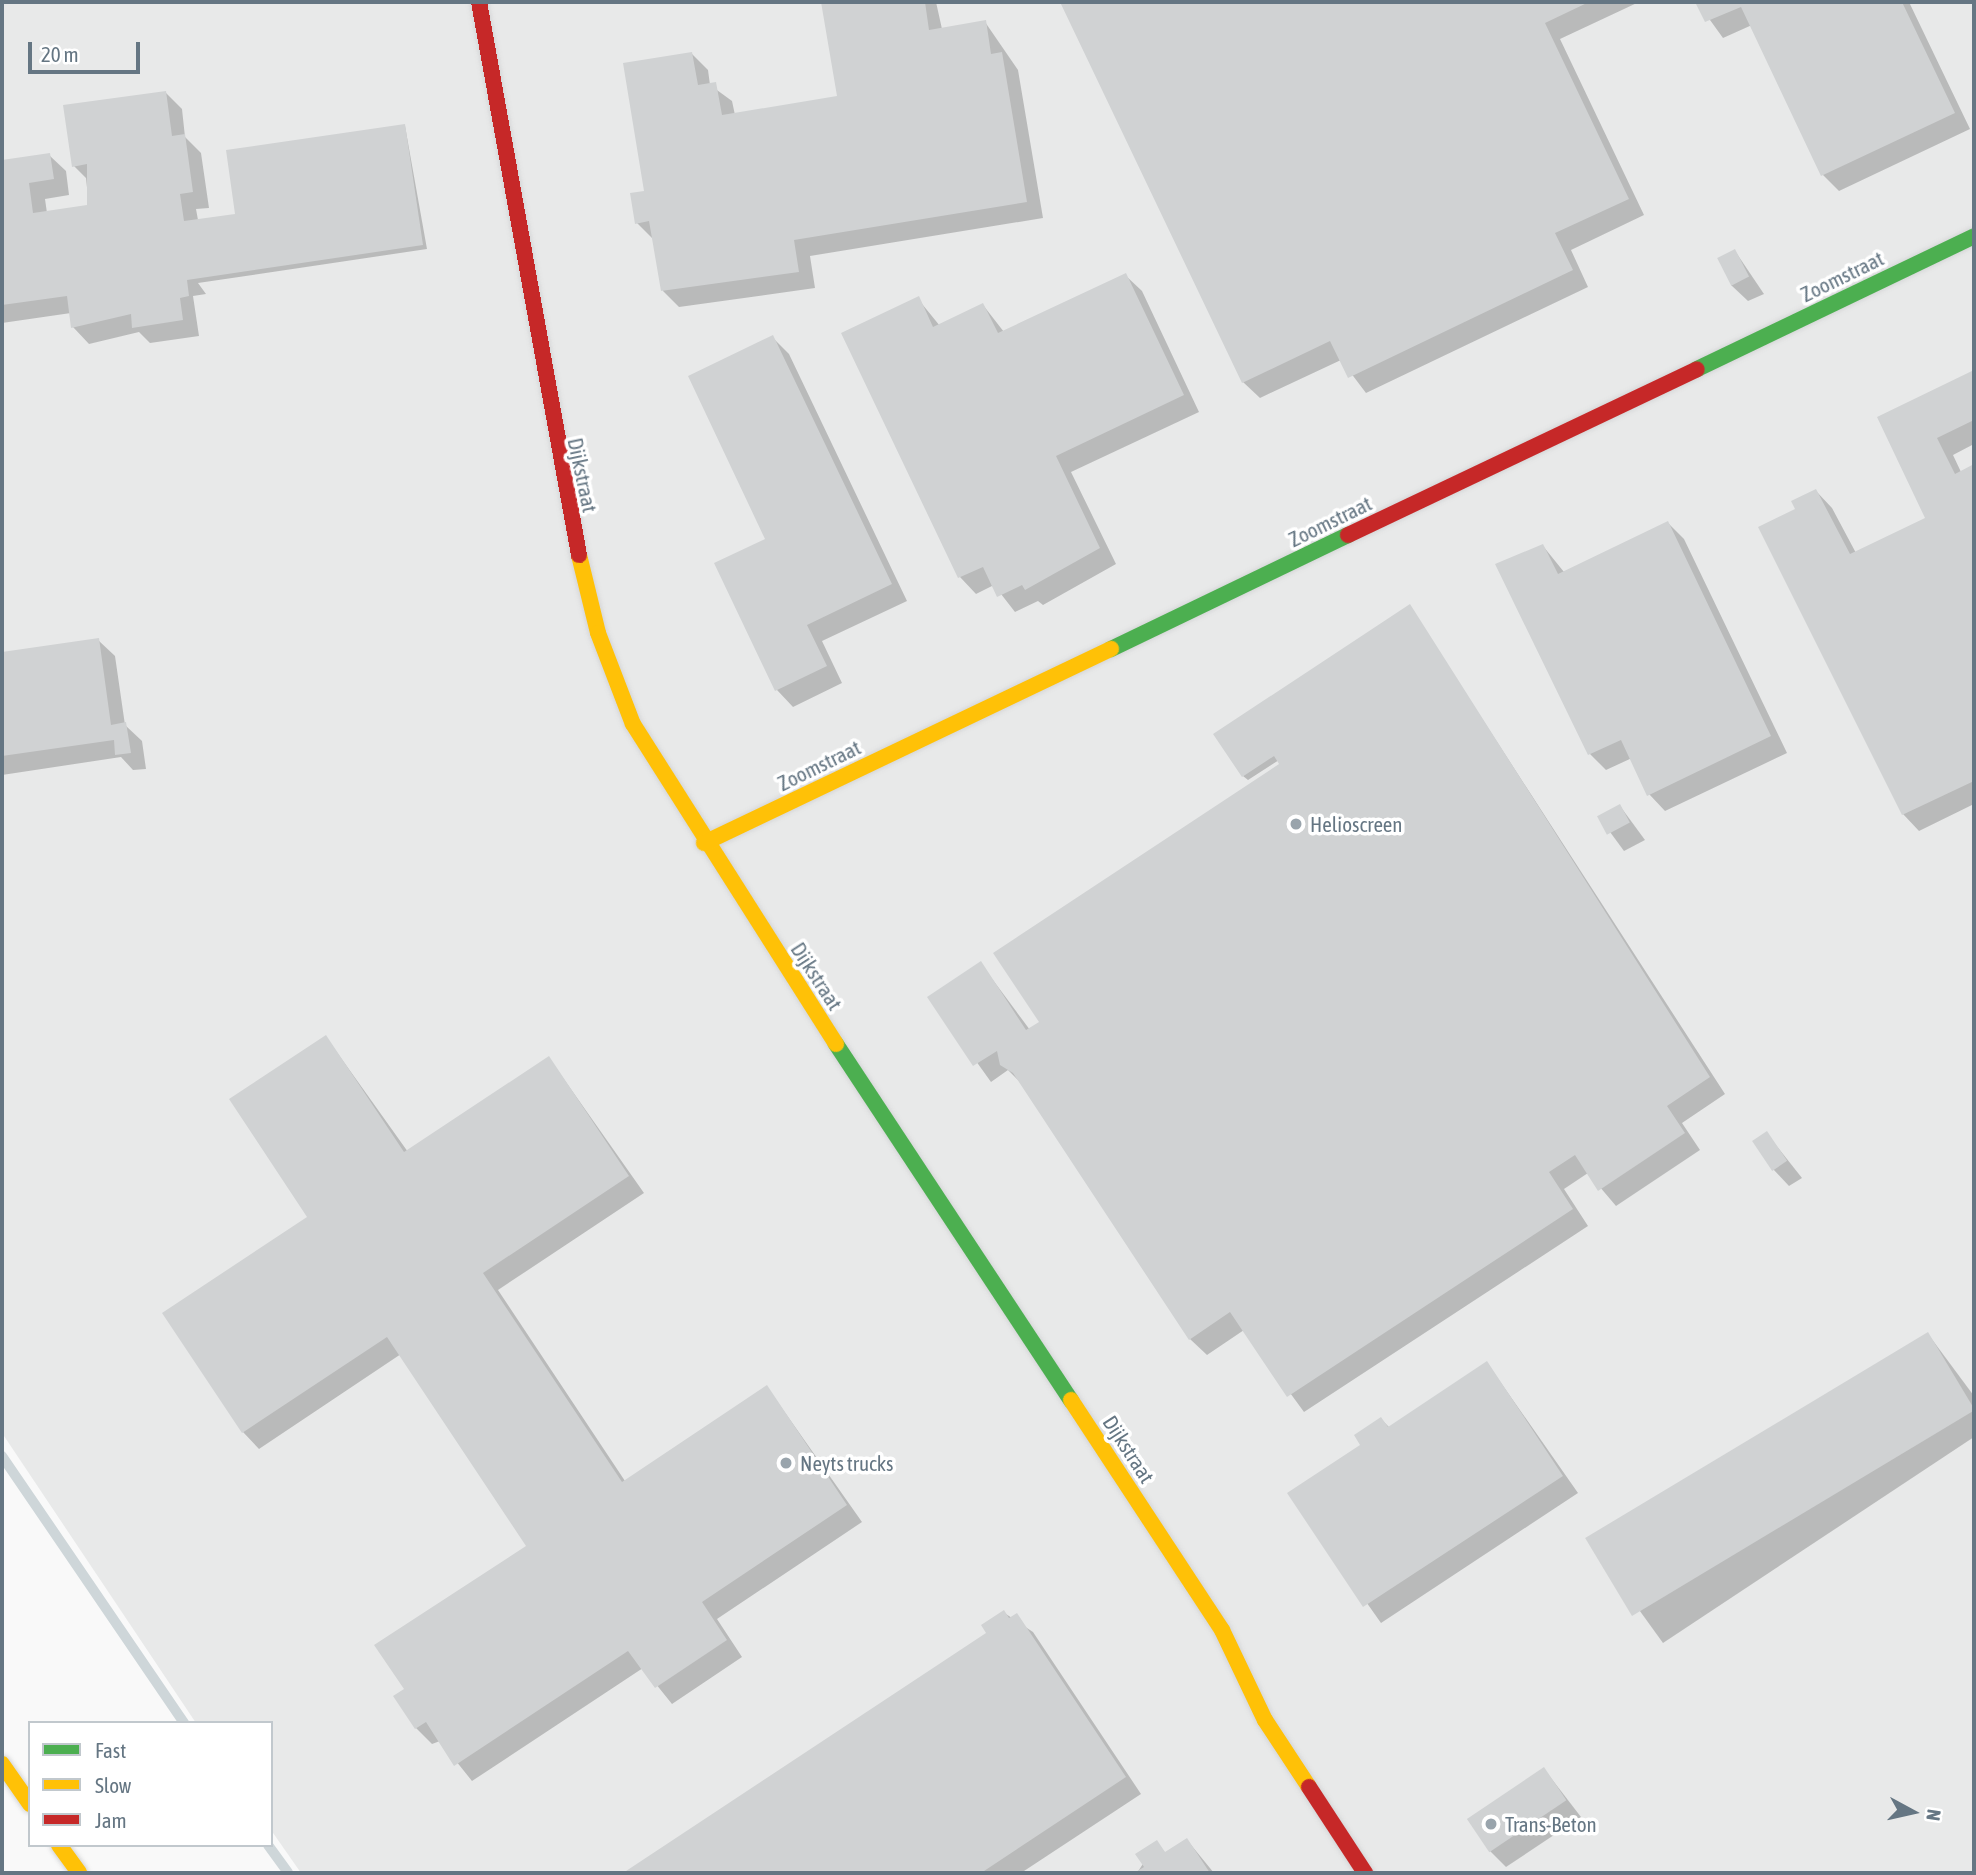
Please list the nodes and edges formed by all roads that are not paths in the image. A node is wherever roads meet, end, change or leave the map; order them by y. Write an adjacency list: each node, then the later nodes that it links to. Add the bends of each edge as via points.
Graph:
1 (479, 2): 3 (main road, Dijkstraat, via 561,475 598,633 633,724)
2 (1974, 236): 3 (main road, Zoomstraat)
3 (704, 843): 8 (main road, Dijkstraat, via 1222,1630 1265,1720)
4 (2, 1764): 5 (main road)
5 (28, 1801)
6 (60, 1847): 7 (main road)
7 (79, 1873)
8 (1365, 1873)

